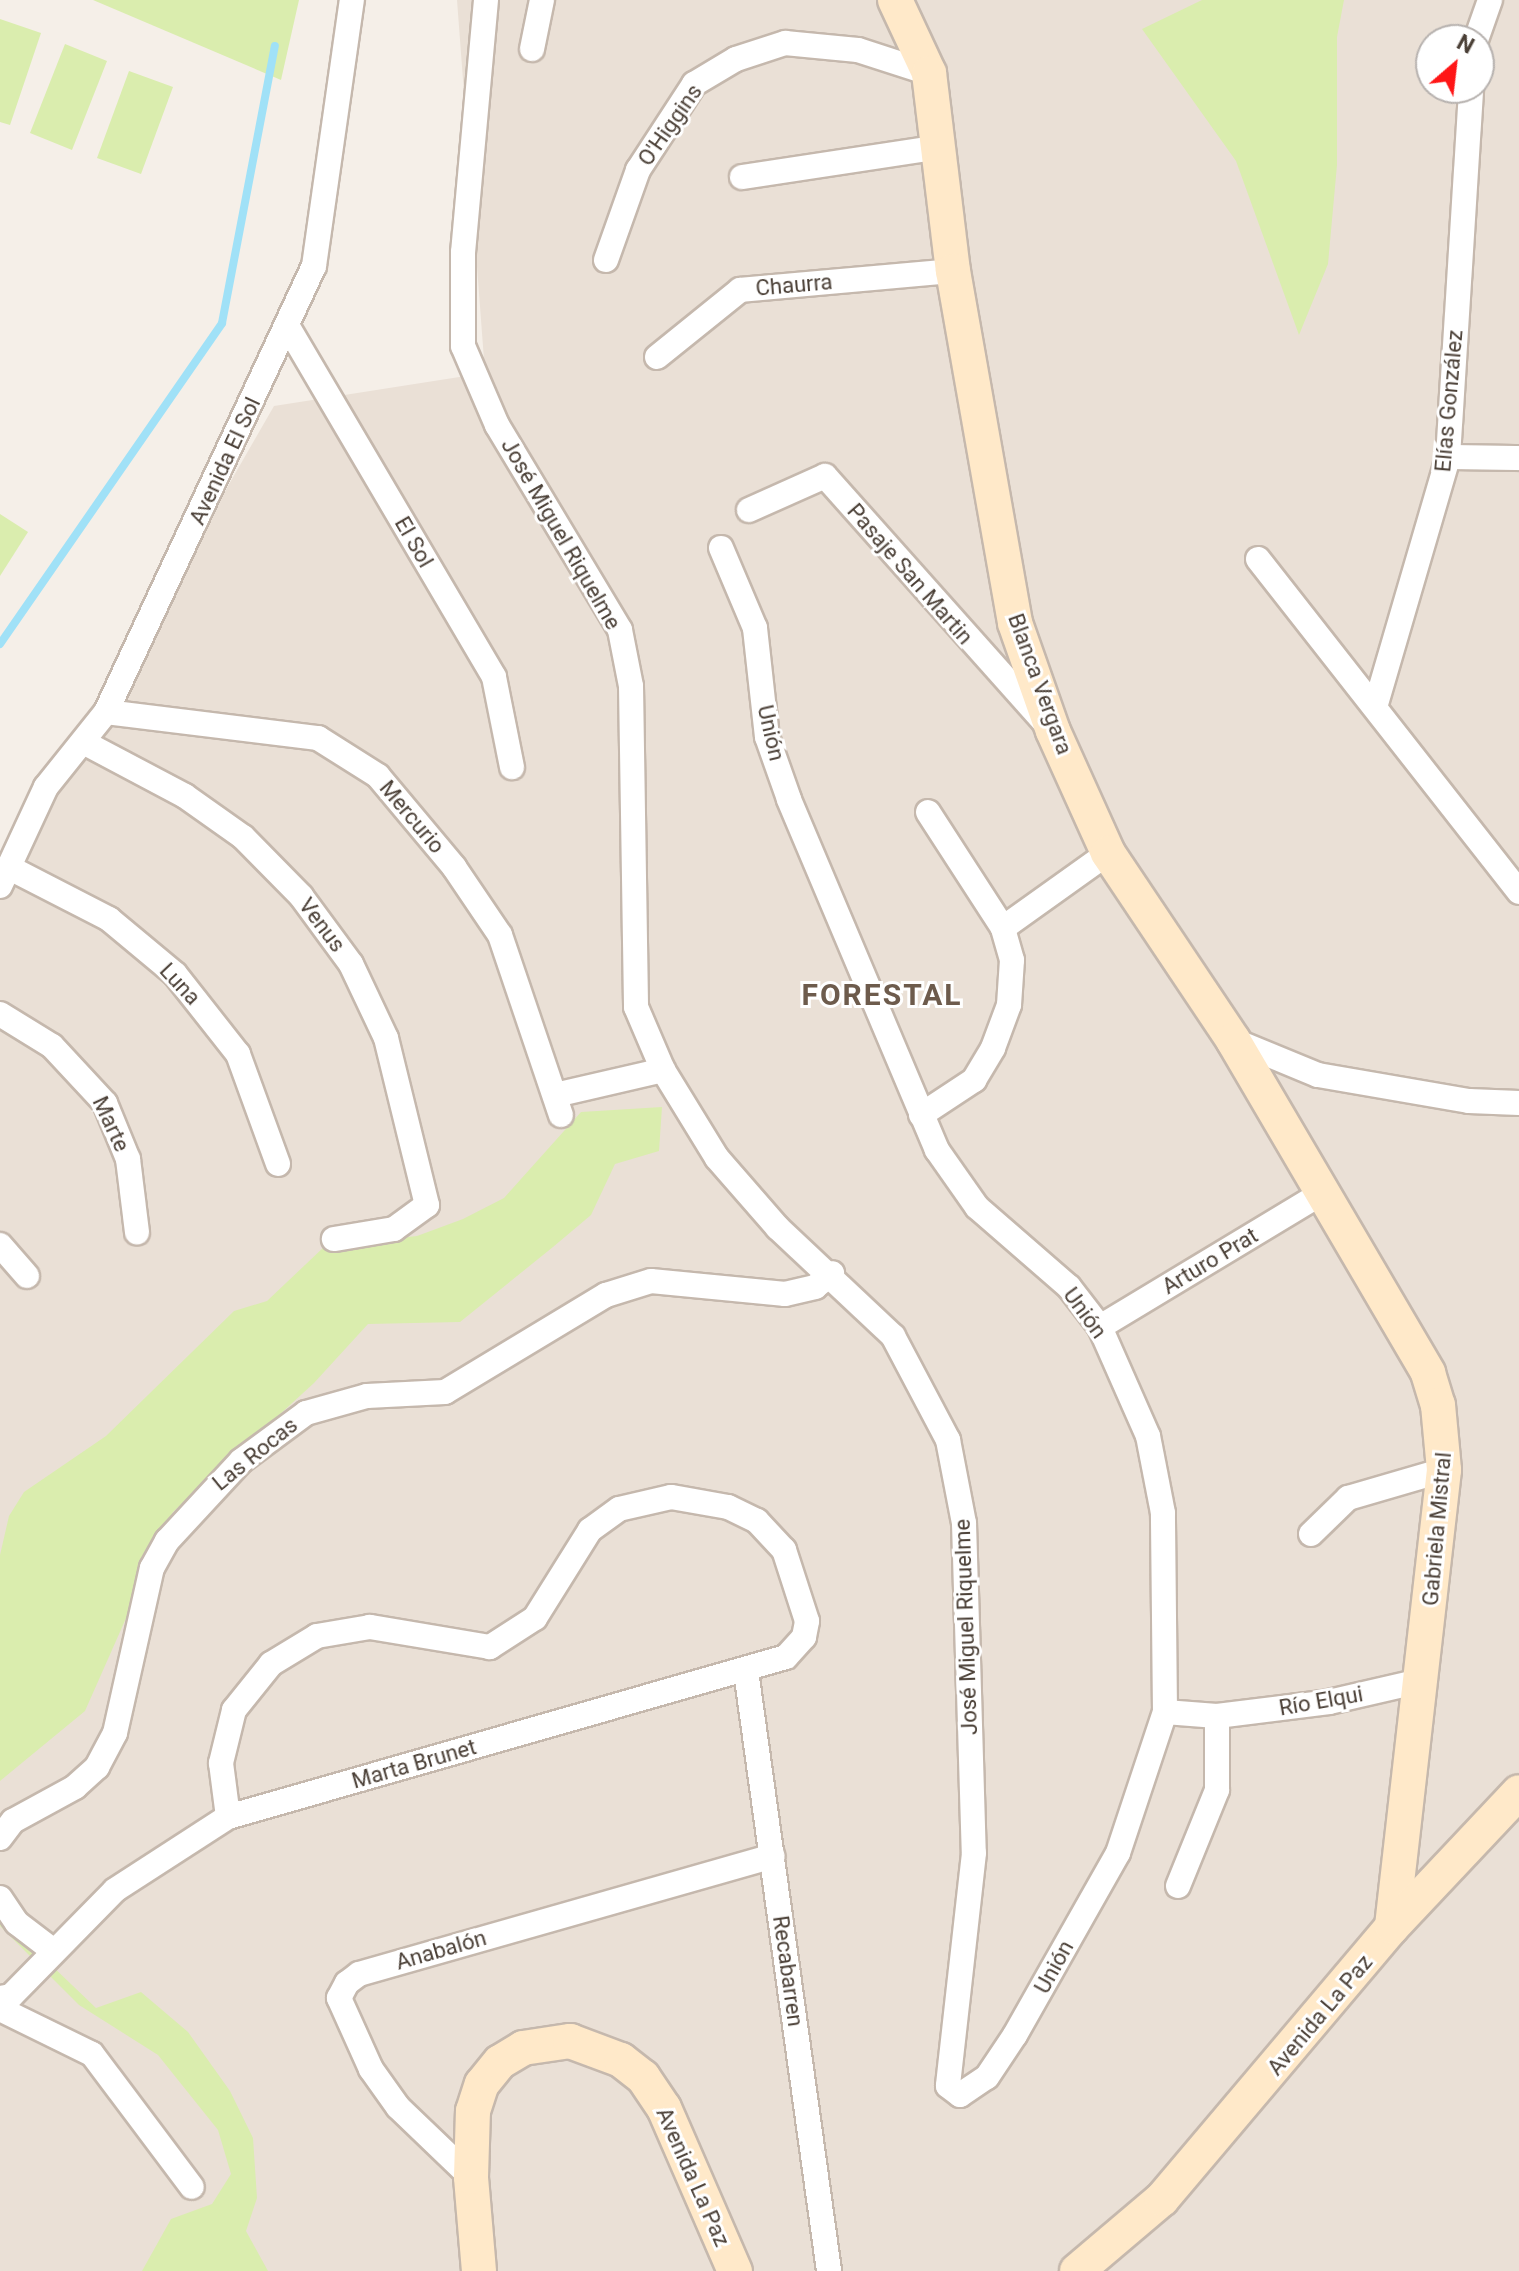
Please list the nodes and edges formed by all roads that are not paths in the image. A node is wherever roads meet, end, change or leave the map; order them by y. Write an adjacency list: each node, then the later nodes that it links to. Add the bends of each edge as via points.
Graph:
1 (352, 0): 14 (street, Avenida El Sol, via 314,266)
2 (486, 0): 33 (street, José Miguel Riquelme, via 463,252 463,346 497,425 620,630 631,686 636,1007)
3 (542, 0): 7 (street)
4 (895, 0): 8 (street, Blanca Vergara)
5 (1490, 0): 6 (street)
6 (1482, 24)
7 (532, 49)
8 (929, 73): 10 (street, Blanca Vergara); 12 (street, O'Higgins, via 858,50 785,43 736,59 694,84 638,170)
9 (1470, 104): 16 (street, Elías González)
10 (941, 147): 11 (street); 13 (street, Blanca Vergara)
11 (742, 177)
12 (606, 260)
13 (953, 271): 15 (street, Chaurra, via 740,290); 23 (street, Blanca Vergara, via 1015,623)
14 (288, 327): 22 (street, Avenida El Sol); 25 (street, El Sol, via 494,677)
15 (657, 357)
16 (1448, 457): 17 (street); 21 (street, Elías González)
17 (1519, 458)
18 (749, 510): 23 (street, Pasaje San Martin, via 825,476)
19 (721, 548): 35 (street, Unión, via 755,628 767,737)
20 (1258, 559): 21 (street)
21 (1376, 704): 29 (street)
22 (106, 712): 24 (street, Avenida El Sol); 33 (street, Mercurio, via 318,738 378,776 454,867 500,935 558,1105)
23 (1053, 731): 27 (street, Blanca Vergara)
24 (85, 743): 28 (street, Avenida El Sol, via 46,787); 39 (street, Venus, via 185,796 243,837 301,896 351,964 386,1038 427,1205 394,1229)
25 (512, 767)
26 (928, 812): 30 (street)
27 (1108, 853): 30 (street); 32 (street, Blanca Vergara)
28 (4, 876): 36 (street, Luna, via 109,919 175,974 238,1054)
29 (1519, 892)
30 (1003, 928): 35 (street, via 1012,960 1009,1005 993,1048 974,1080)
31 (0, 1014): 38 (street, Marte, via 72,1063 105,1103 128,1159)
32 (1233, 1040): 34 (street, via 1318,1075 1469,1101); 37 (street, Gabriela Mistral)
33 (663, 1070): 41 (street, José Miguel Riquelme, via 717,1158 778,1228)
34 (1519, 1103)
35 (921, 1115): 43 (street, Unión, via 937,1150 977,1207 1069,1287)
36 (278, 1164)
37 (1319, 1195): 43 (street, Arturo Prat); 44 (street, Gabriela Mistral, via 1428,1373 1445,1440)
38 (137, 1232)
39 (334, 1239)
40 (0, 1245): 42 (street)
41 (832, 1273): 52 (street, Las Rocas, via 815,1287 785,1294 651,1281 606,1295 445,1392 367,1396 306,1413 241,1461 167,1541 149,1580 115,1733 97,1767 75,1787 13,1821); 60 (street, José Miguel Riquelme, via 893,1336 922,1382 948,1440 964,1523 974,1853 948,2086)
42 (27, 1276)
43 (1100, 1327): 48 (street, Unión, via 1148,1436 1163,1513)
44 (1444, 1470): 45 (street, via 1348,1498); 47 (street, Gabriela Mistral)
45 (1311, 1534)
46 (746, 1671): 51 (street, Marta Brunet); 51 (street, Marta Brunet, via 786,1657 804,1637 807,1621 784,1550 757,1521 728,1507 671,1497 619,1509 590,1530 535,1618 490,1647 370,1627 317,1636 271,1664 234,1710 221,1763); 53 (street, Recabarren)
47 (1424, 1680): 49 (street, Río Elqui, via 1329,1702); 56 (street, Gabriela Mistral)
48 (1165, 1712): 49 (street, Río Elqui); 60 (street, Unión, via 1111,1866 987,2077)
49 (1217, 1716): 54 (street, via 1217,1790)
50 (1519, 1792): 56 (street, Avenida La Paz)
51 (228, 1817): 57 (street, Marta Brunet, via 115,1890)
52 (0, 1838)
53 (772, 1856): 61 (street, Anabalón, via 359,1974 347,1983 339,1998 371,2069 398,2107); 65 (street, Recabarren)
54 (1178, 1886)
55 (0, 1898): 57 (street, via 17,1923)
56 (1392, 1927): 66 (street, Avenida La Paz, via 1162,2199)
57 (51, 1949): 58 (street, Marta Brunet, via 11,1996)
58 (0, 1998)
59 (0, 2009): 62 (street, via 92,2054)
60 (952, 2093)
61 (471, 2177): 63 (street, Avenida La Paz); 64 (street, Avenida La Paz, via 473,2111 500,2062 544,2041 599,2049 643,2077 664,2108)
62 (192, 2187)
63 (479, 2271)
64 (735, 2271)
65 (829, 2271)
66 (1077, 2271)

